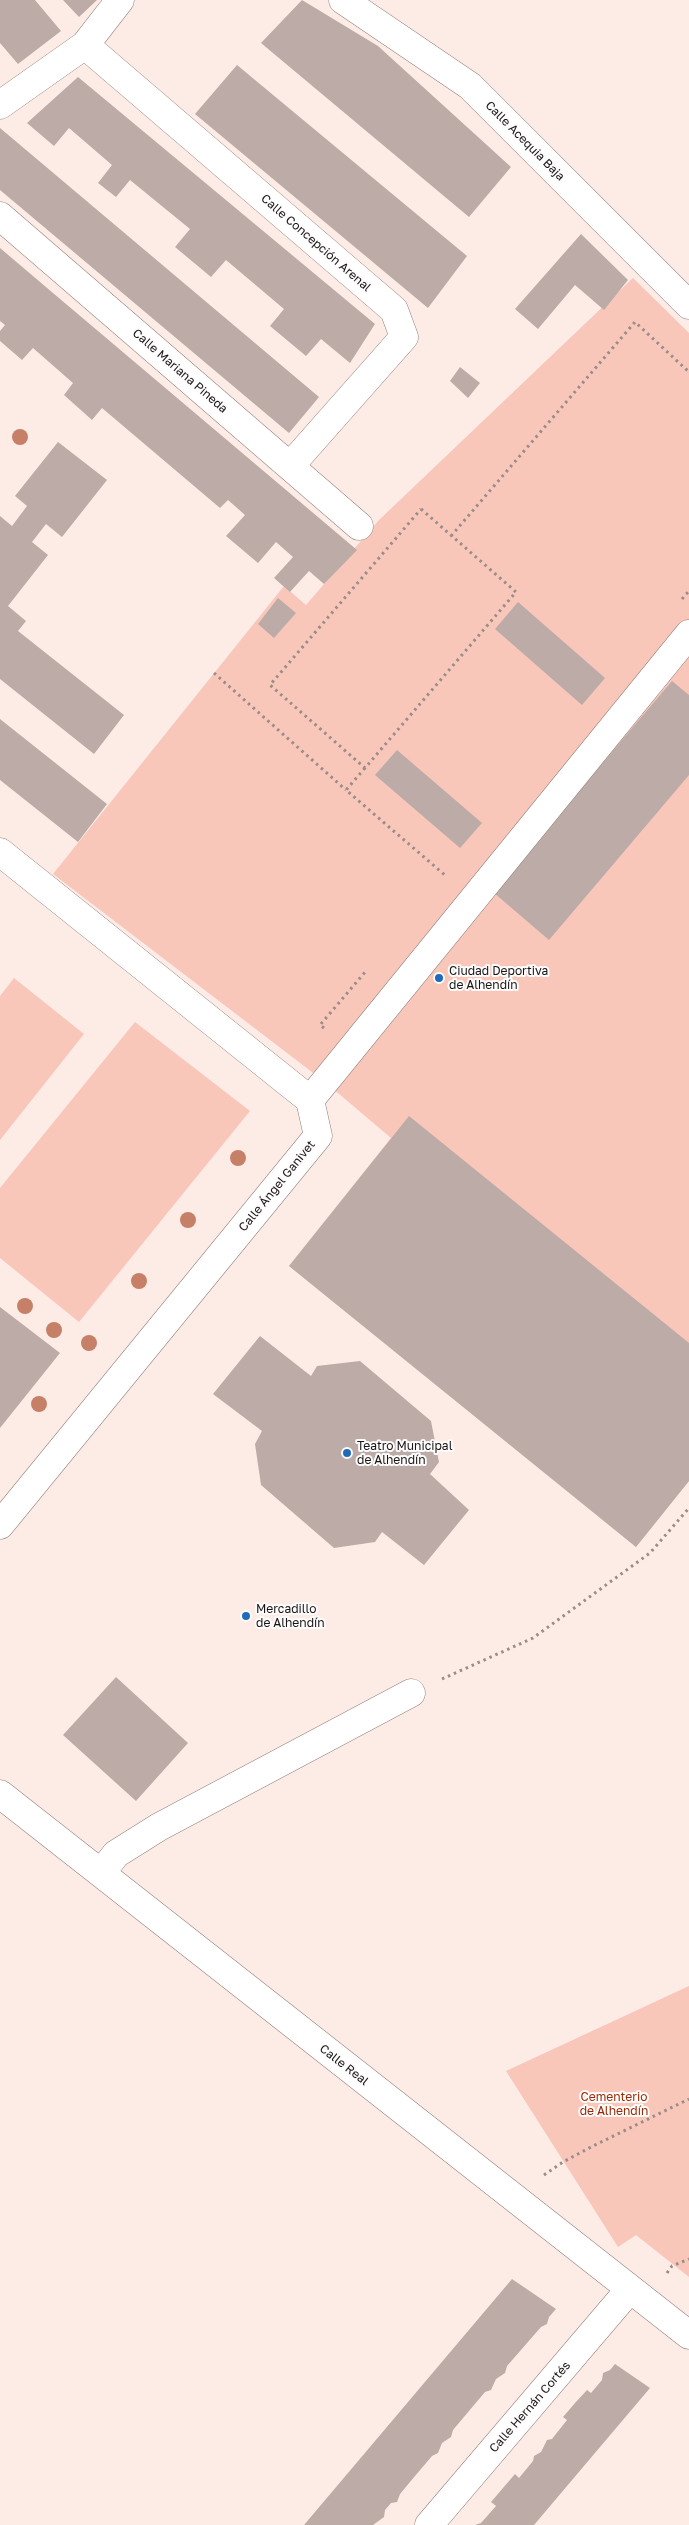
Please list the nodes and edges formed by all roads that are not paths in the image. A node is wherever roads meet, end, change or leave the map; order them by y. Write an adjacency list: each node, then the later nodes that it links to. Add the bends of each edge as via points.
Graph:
1 (120, 0): 3 (street)
2 (343, 0): 6 (street, Calle Acequia Baja, via 470,86)
3 (85, 45): 4 (street); 7 (street, Calle Concepción Arenal, via 394,310 404,337)
4 (5, 93)
5 (0, 216): 7 (street, Calle Mariana Pineda)
6 (689, 304)
7 (290, 466): 8 (street, Calle Mariana Pineda)
8 (359, 526)
9 (689, 634): 11 (street)
10 (0, 852): 11 (street)
11 (310, 1100): 12 (street, Calle Ángel Ganivet, via 318,1136)
12 (0, 1525)
13 (411, 1693): 15 (street, via 159,1827 116,1854)
14 (0, 1794): 15 (street, Calle Real)
15 (101, 1873): 16 (street, Calle Real)
16 (630, 2289): 17 (street, Calle Real); 18 (street, Calle Hernán Cortés)
17 (689, 2335)
18 (429, 2525)

